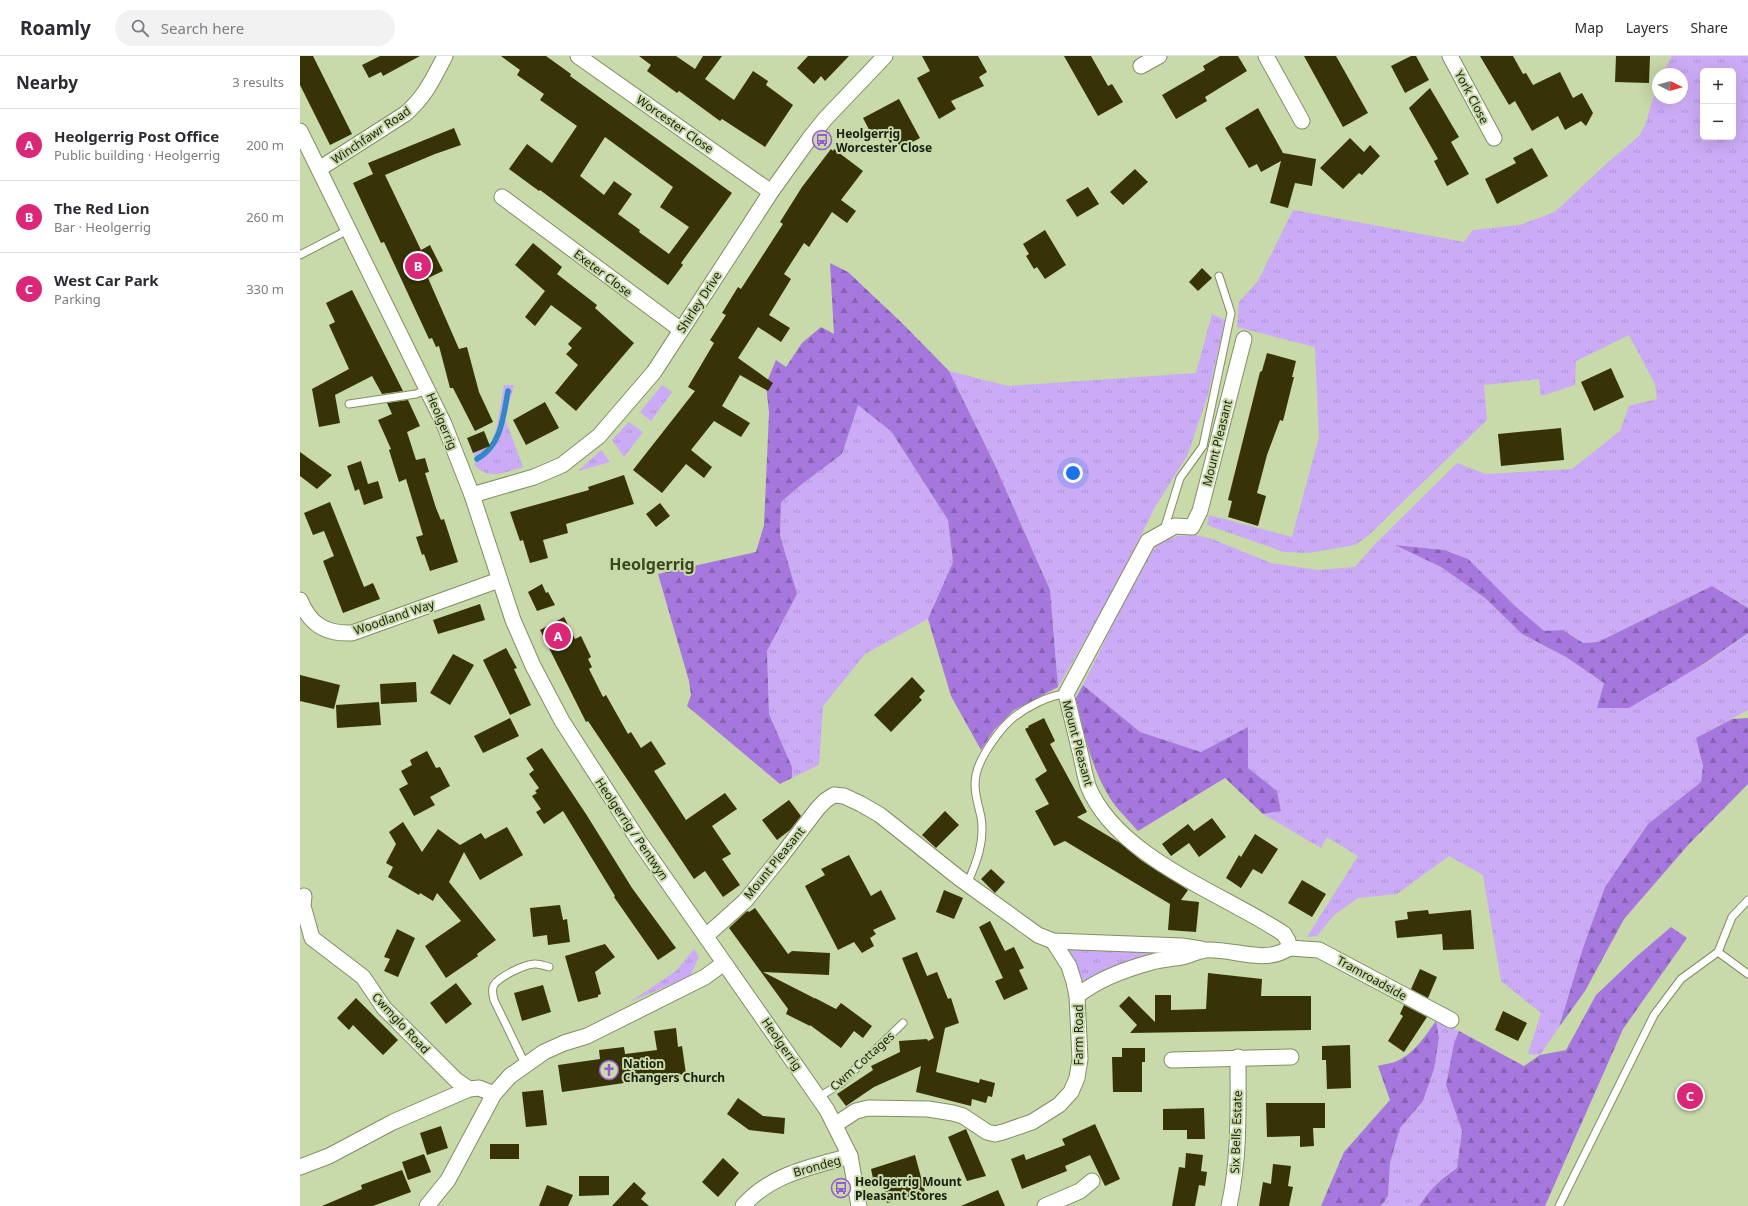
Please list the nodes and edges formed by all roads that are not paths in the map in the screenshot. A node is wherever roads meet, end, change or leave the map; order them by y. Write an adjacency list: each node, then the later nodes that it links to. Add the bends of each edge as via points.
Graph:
1 (445, 56): 11 (street, Winchfawr Road, via 425,93 405,114)
2 (578, 56): 12 (street, Worcester Close)
3 (885, 56): 12 (street, Shirley Drive, via 809,139)
4 (1159, 56): 7 (street)
5 (1266, 56): 8 (street)
6 (1450, 56): 10 (street, York Close)
7 (1141, 66)
8 (1302, 121)
9 (300, 131): 11 (street, Heolgerrig)
10 (1494, 138)
11 (319, 169): 14 (street, Heolgerrig)
12 (771, 192): 17 (street, Shirley Drive)
13 (502, 197): 17 (street, Exeter Close, via 522,221)
14 (348, 230): 15 (lane); 19 (street, Heolgerrig)
15 (300, 256)
16 (1219, 276): 22 (lane, via 1231,312 1203,446 1180,478)
17 (681, 330): 21 (street, Shirley Drive, via 654,372 599,436 562,465 534,477)
18 (1244, 339): 22 (street, Mount Pleasant, via 1200,511 1192,527 1175,526)
19 (428, 388): 20 (lane, via 416,394); 21 (street, Heolgerrig)
20 (349, 404)
21 (472, 495): 23 (street, Heolgerrig)
22 (1163, 532): 25 (street, Mount Pleasant, via 1148,541)
23 (499, 580): 24 (street, Woodland Way, via 352,632 337,634 325,630 312,620); 26 (street, Heolgerrig, via 532,666)
24 (300, 600)
25 (1066, 694): 27 (lane, via 1058,694 1029,707 1013,718 990,746 979,765 975,787 983,832 982,844); 32 (street, Mount Pleasant, via 1088,785 1099,807 1122,834 1149,855 1210,894 1284,934)
26 (562, 721): 30 (street, Heolgerrig / Pentwyn, via 635,835)
27 (967, 884): 30 (street, Mount Pleasant, via 880,816 844,796 834,795 818,808 745,901); 31 (street, Mount Pleasant, via 1038,935)
28 (304, 896): 45 (street, Cwmglo Road, via 303,906 312,938 363,977 384,1008 456,1080)
29 (1748, 900): 34 (lane, via 1732,917)
30 (706, 936): 35 (street, Heolgerrig)
31 (1053, 941): 33 (street, Mount Pleasant, via 1182,946); 38 (street, Farm Road, via 1069,966)
32 (1289, 948): 33 (street, Mount Pleasant, via 1280,954 1268,956); 39 (street, Tramroadside, via 1319,950)
33 (1204, 950): 38 (street, Mount Pleasant, via 1181,957 1152,961 1090,985)
34 (1718, 952): 37 (lane); 57 (lane, via 1681,979 1654,1016)
35 (724, 963): 44 (street, via 704,977 587,1036 544,1052); 47 (street, Heolgerrig)
36 (548, 967): 44 (lane, via 535,964 522,966 497,981 492,993)
37 (1748, 974)
38 (1077, 996): 48 (street, Farm Road, via 1080,1059 1077,1078 1059,1105 1032,1122 995,1134 953,1113 928,1109 868,1108 856,1111)
39 (1451, 1020)
40 (903, 1023): 47 (lane, Cwm Cottages, via 840,1084)
41 (1238, 1057): 42 (street); 43 (street); 56 (street, Six Bells Estate, via 1238,1151)
42 (1291, 1057)
43 (1172, 1060)
44 (526, 1066): 46 (street, via 510,1076)
45 (469, 1089): 46 (street, Cwmglo Road, via 479,1088); 50 (street, via 394,1122 329,1156)
46 (494, 1094): 52 (street, via 448,1180)
47 (819, 1097): 48 (street, Heolgerrig)
48 (836, 1124): 49 (street, Heolgerrig)
49 (850, 1156): 53 (street, Brondeg, via 785,1175 767,1184); 54 (street, Brondeg)
50 (300, 1167)
51 (1092, 1181): 55 (street, via 1080,1191)
52 (427, 1206)
53 (743, 1206)
54 (859, 1206)
55 (1045, 1206)
56 (1229, 1206)
57 (1558, 1206)

